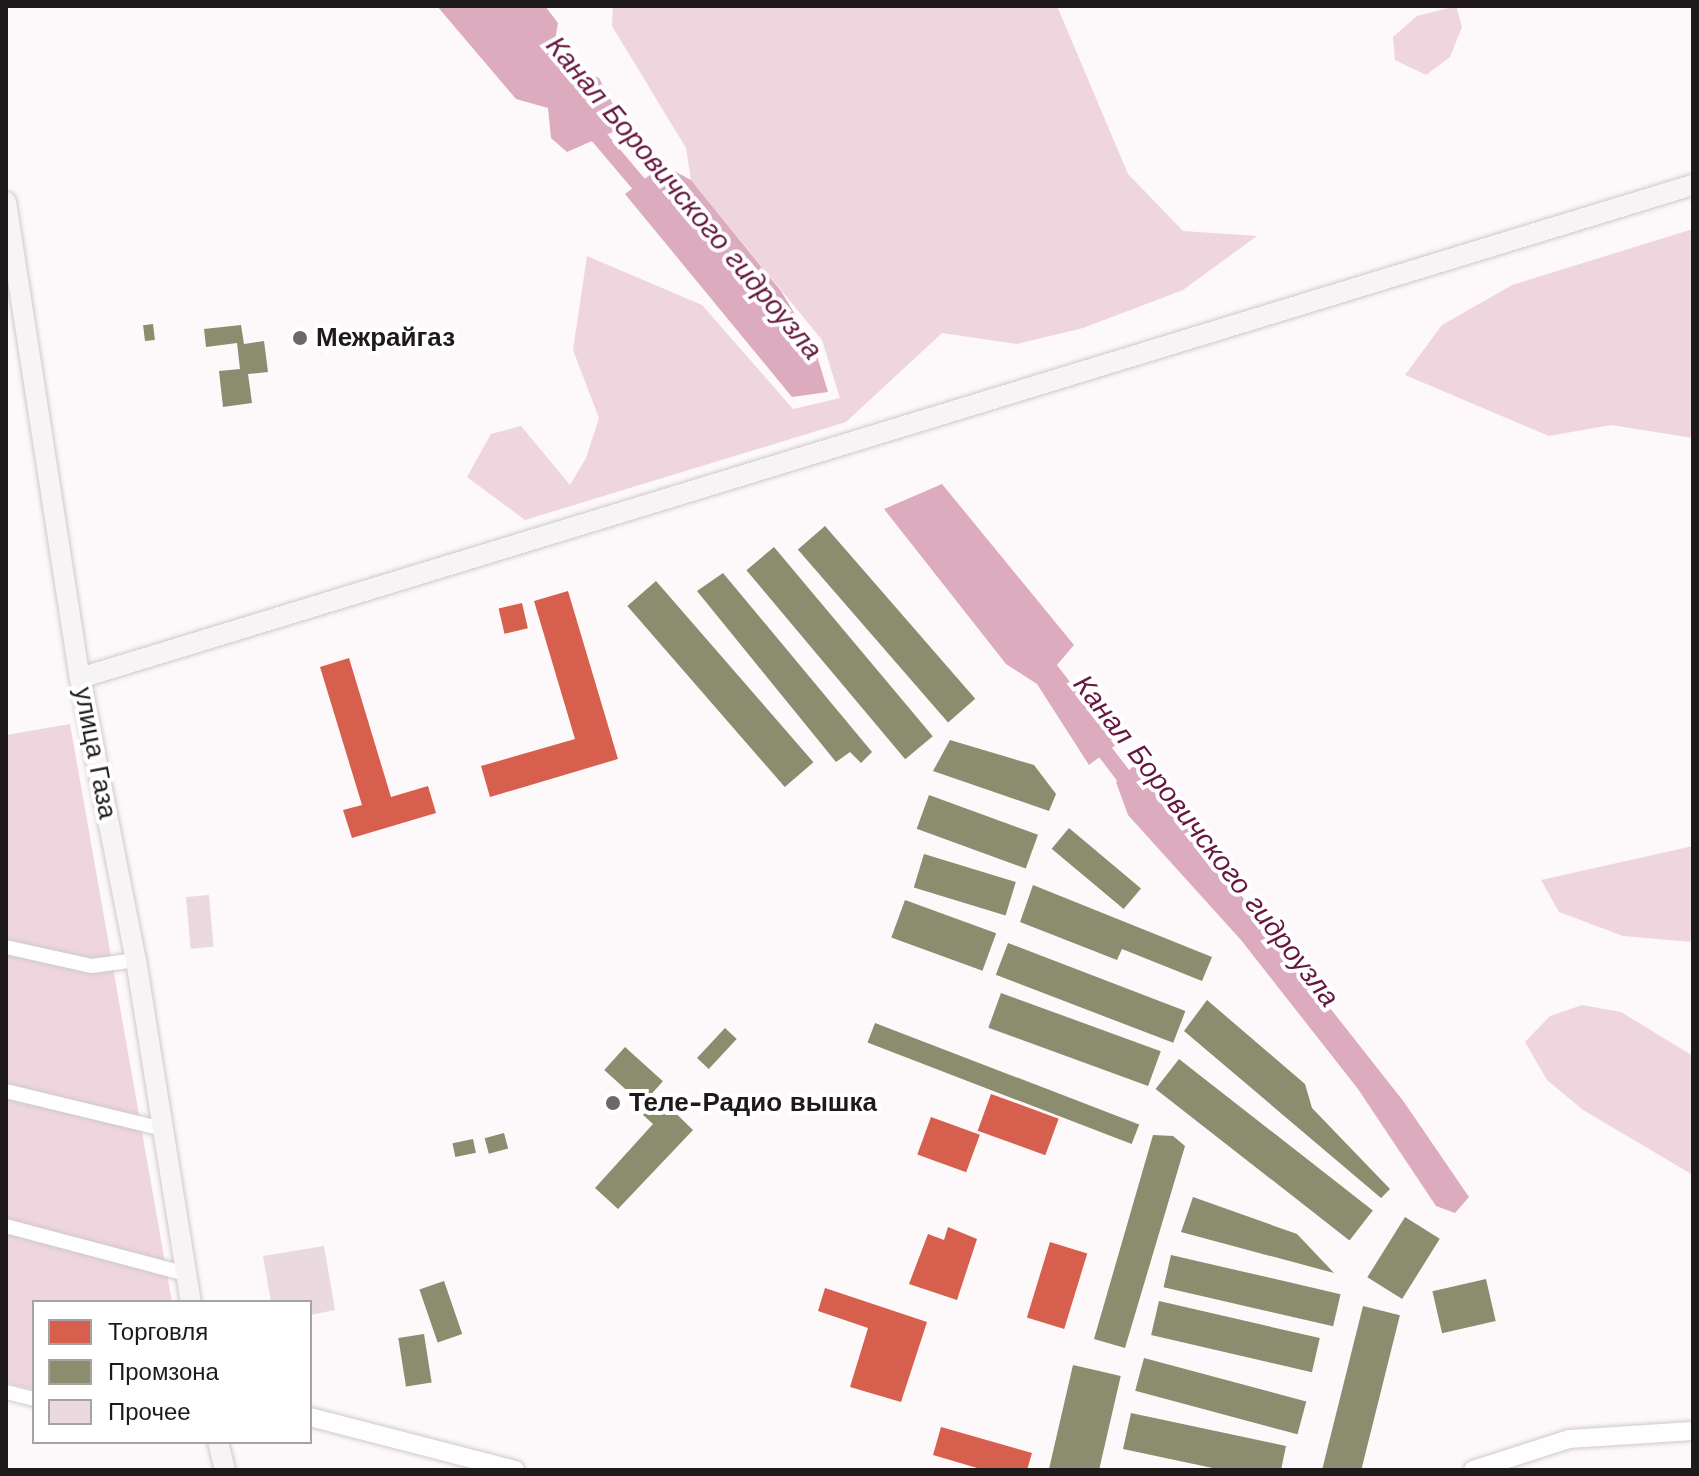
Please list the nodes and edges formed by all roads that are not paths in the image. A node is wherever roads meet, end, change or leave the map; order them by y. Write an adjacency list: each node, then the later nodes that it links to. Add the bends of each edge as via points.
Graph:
1 (1693, 185): 3 (main road)
2 (6, 202): 3 (main road, улица Газа)
3 (80, 678): 5 (main road, улица Газа)
4 (6, 947): 5 (street, via 92,966)
5 (136, 960): 7 (main road, улица Газа)
6 (6, 1091): 7 (street)
7 (163, 1129): 9 (main road, улица Газа)
8 (6, 1226): 9 (street)
9 (186, 1274): 10 (main road, улица Газа)
10 (191, 1300)
11 (6, 1392): 12 (street)
12 (32, 1398)
13 (312, 1418): 17 (street)
14 (1693, 1431): 18 (street, via 1569,1439)
15 (218, 1444): 16 (main road)
16 (225, 1470)
17 (515, 1470)
18 (1473, 1470)

